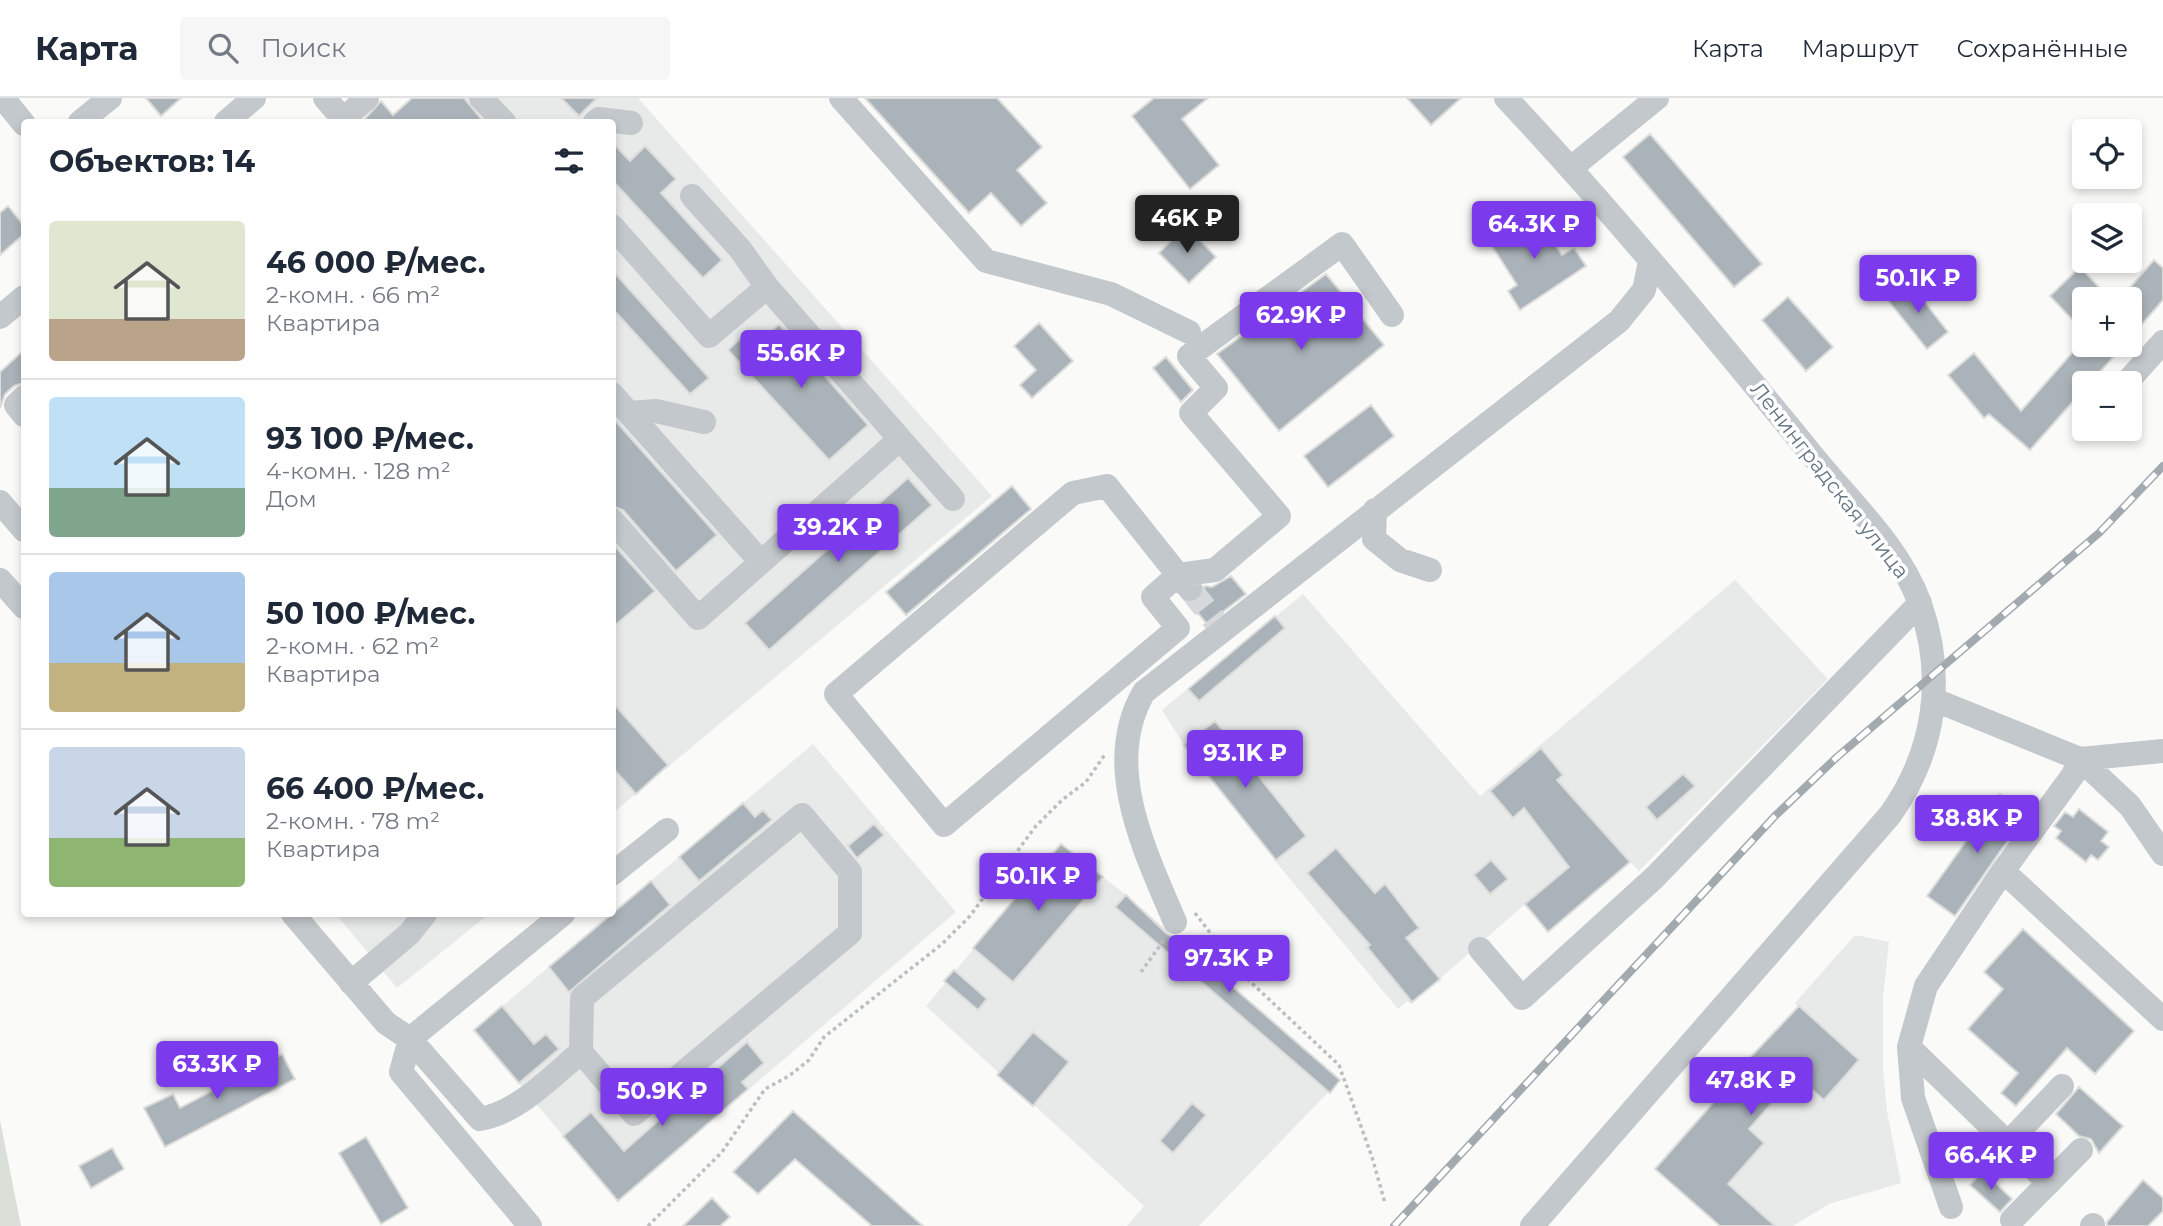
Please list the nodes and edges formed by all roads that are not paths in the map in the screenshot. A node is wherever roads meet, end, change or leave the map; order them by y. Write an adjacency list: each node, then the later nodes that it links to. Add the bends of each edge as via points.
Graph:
1 (3, 98): 15 (street)
2 (110, 98): 10 (street)
3 (254, 98): 11 (street)
4 (325, 98): 12 (street)
5 (368, 98): 13 (street)
6 (481, 98): 14 (street)
7 (841, 98): 26 (street, via 986,261 1111,295)
8 (1506, 98): 18 (street, Ленинградская улица)
9 (1657, 98): 18 (street)
10 (84, 119)
11 (230, 119)
12 (340, 119)
13 (343, 119)
14 (501, 119)
15 (21, 120)
16 (616, 121): 17 (street)
17 (631, 123)
18 (1571, 168): 21 (street, Ленинградская улица)
19 (692, 196): 22 (street)
20 (616, 231): 22 (street, via 709,336)
21 (1650, 262): 35 (street, via 1644,290 1619,321); 42 (street, Ленинградская улица, via 1887,546 1905,569)
22 (767, 287): 32 (street)
23 (21, 300): 25 (street)
24 (1392, 315): 41 (street, via 1342,244 1189,356 1216,388 1191,413 1279,516 1215,570)
25 (0, 317)
26 (1189, 332)
27 (2163, 342): 28 (street)
28 (2137, 371)
29 (616, 398): 30 (street)
30 (629, 413): 31 (street, via 656,411); 38 (street)
31 (704, 422)
32 (901, 439): 33 (street); 38 (street)
33 (953, 499)
34 (0, 502): 37 (street)
35 (1374, 510): 39 (street, via 1374,539 1400,560); 56 (street, via 1218,625 1144,692 1134,710 1127,794)
36 (616, 525): 38 (street, via 698,618)
37 (21, 526)
38 (761, 562)
39 (1430, 570)
40 (0, 580): 43 (street)
41 (1184, 582): 41 (street, via 1153,597 1178,628 944,825 835,694 1073,493 1107,486)
42 (1920, 603): 44 (street, Ленинградская улица, via 1930,640); 57 (street, via 1655,877 1522,998)
43 (21, 604)
44 (1935, 699): 46 (street); 70 (street, Ленинградская улица, via 1919,765 1891,815)
45 (2163, 751): 46 (street)
46 (2080, 759): 47 (street); 52 (street)
47 (2130, 806): 49 (street); 50 (street)
48 (667, 830): 51 (street)
49 (2163, 834)
50 (2163, 854)
51 (616, 871)
52 (2003, 871): 59 (street); 61 (street, via 1926,986)
53 (296, 917): 58 (street)
54 (423, 917): 58 (street)
55 (559, 917): 60 (street)
56 (1184, 917)
57 (1480, 949)
58 (351, 983): 60 (street, via 386,1023)
59 (2163, 1019)
60 (410, 1039): 62 (street, via 480,1119 499,1116); 69 (street, via 401,1072)
61 (1909, 1047): 64 (street); 67 (street, via 1913,1098)
62 (581, 1052): 62 (street, via 582,999 802,815 850,872 850,933 634,1114)
63 (2062, 1086): 64 (street)
64 (2008, 1143): 66 (street)
65 (2081, 1150): 66 (street)
66 (2049, 1183): 68 (street)
67 (1951, 1207)
68 (2012, 1224)
69 (530, 1226)
70 (1532, 1226)

